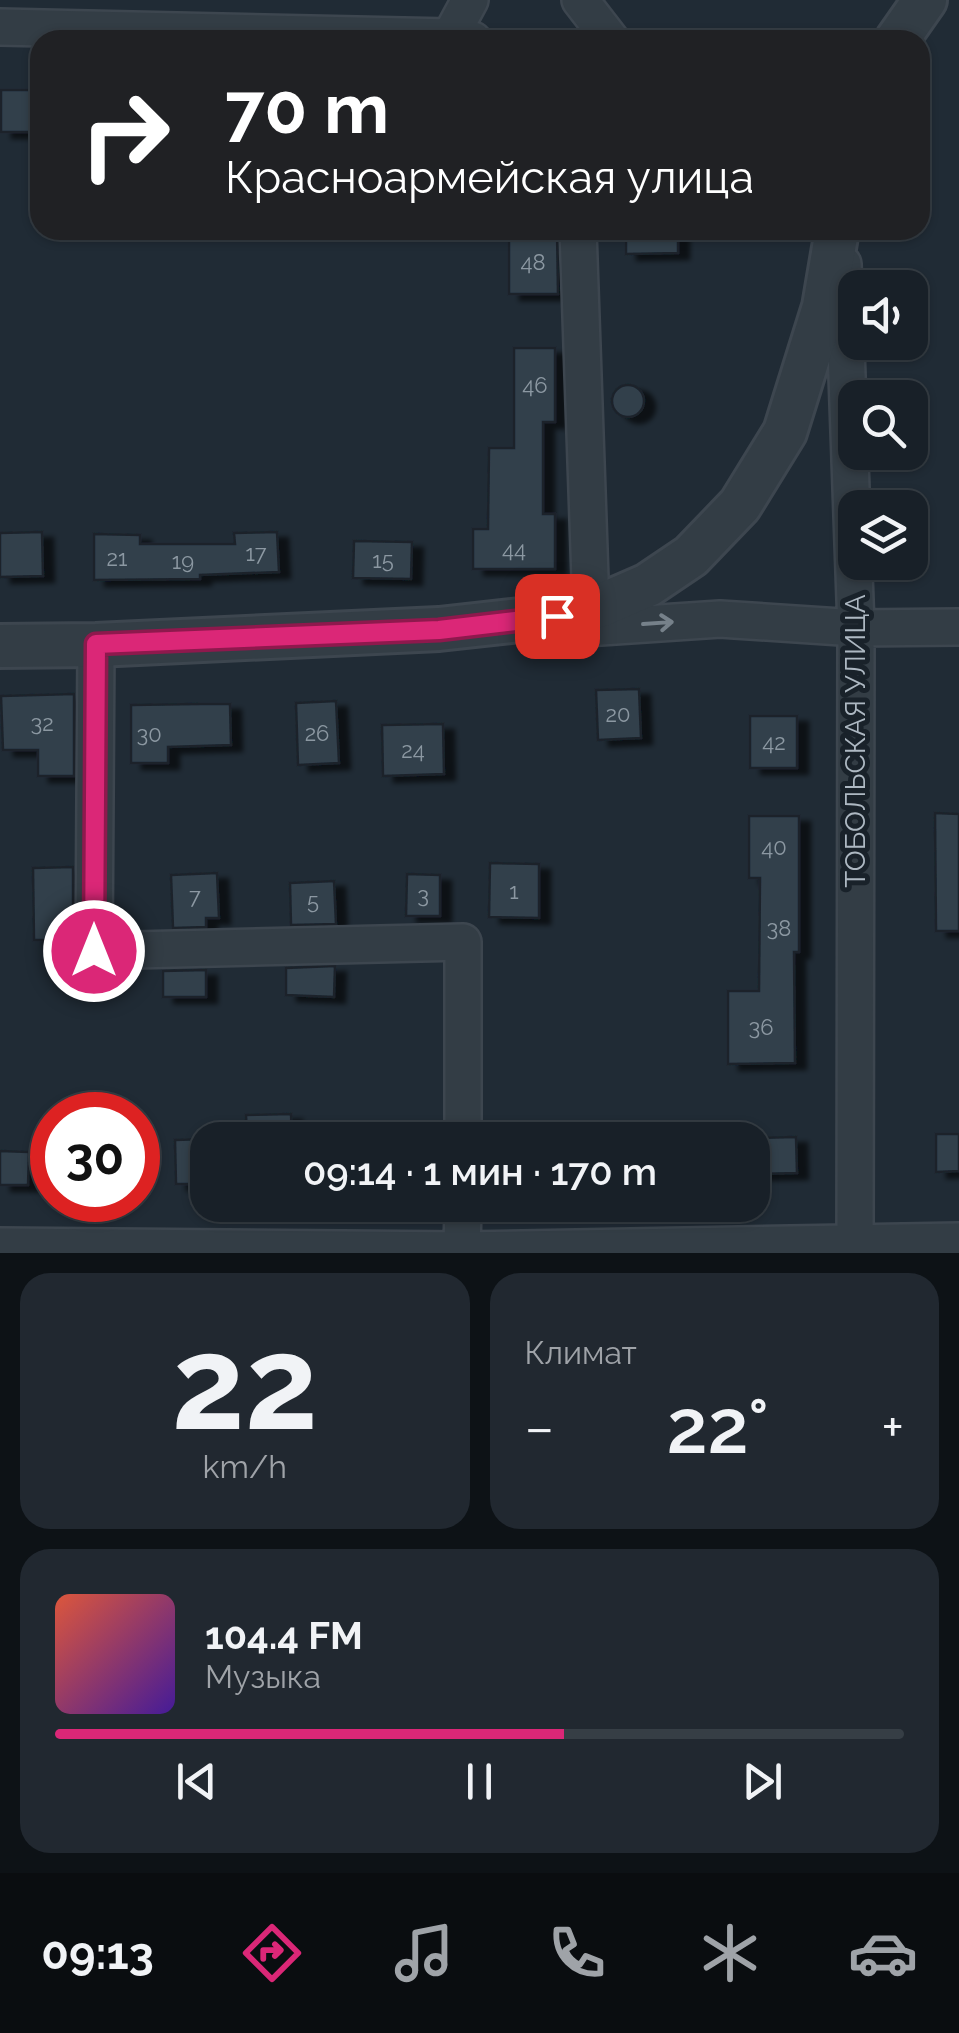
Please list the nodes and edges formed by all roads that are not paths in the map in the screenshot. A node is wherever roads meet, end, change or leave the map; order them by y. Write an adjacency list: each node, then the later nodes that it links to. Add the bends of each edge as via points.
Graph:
1 (470, 0): 6 (street)
2 (580, 0): 7 (street)
3 (925, 0): 8 (street)
4 (0, 27): 5 (street)
5 (126, 30)
6 (464, 30)
7 (603, 30)
8 (904, 30)
9 (578, 240): 12 (street)
10 (838, 240): 15 (street, via 786,432 740,505 692,556 602,606 439,630)
11 (840, 240): 14 (street, ТОБОЛЬСКАЯ УЛИЦА)
12 (590, 578)
13 (959, 627): 14 (street)
14 (856, 628): 15 (street, one-way to 14, via 387,640 720,620); 22 (street, ТОБОЛЬСКАЯ УЛИЦА)
15 (351, 634): 16 (street)
16 (96, 644): 17 (street); 18 (street, via 94,951 464,942)
17 (0, 646)
18 (463, 1122)
19 (462, 1222): 23 (street)
20 (959, 1241): 22 (street)
21 (0, 1246): 23 (street)
22 (855, 1248): 23 (street)
23 (462, 1250)

